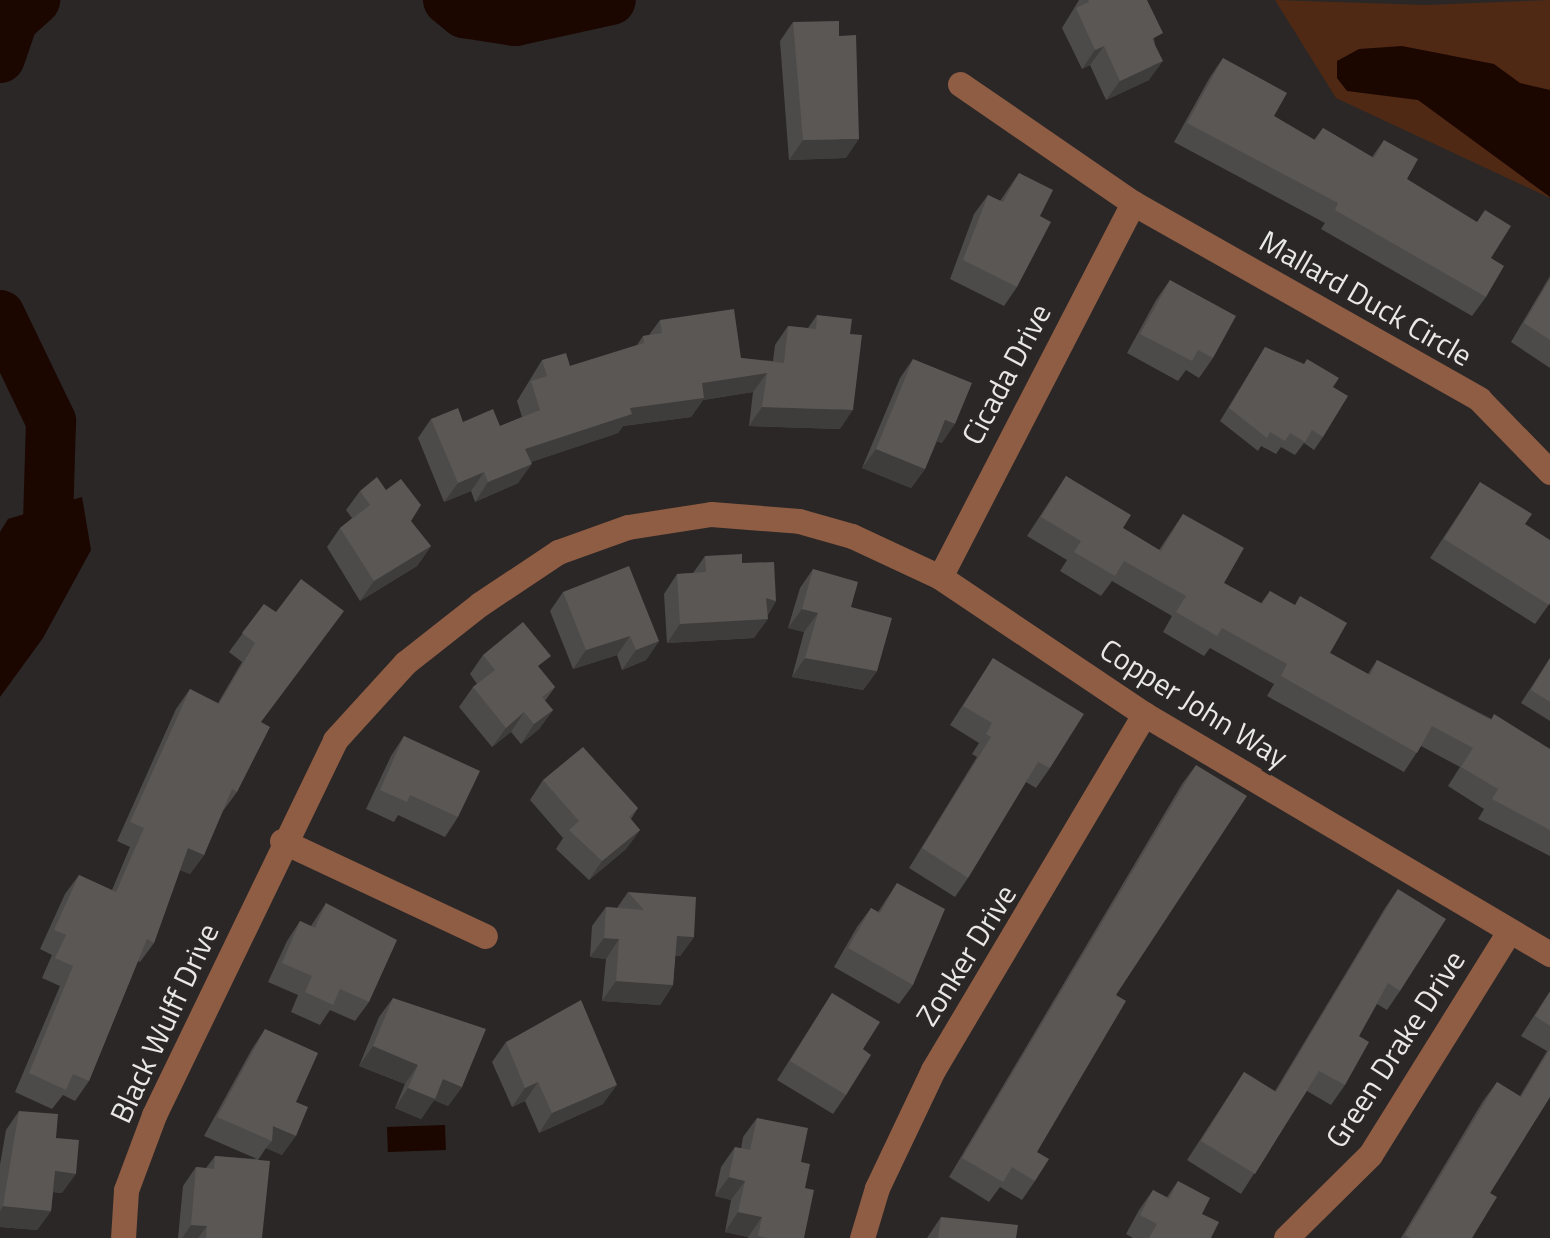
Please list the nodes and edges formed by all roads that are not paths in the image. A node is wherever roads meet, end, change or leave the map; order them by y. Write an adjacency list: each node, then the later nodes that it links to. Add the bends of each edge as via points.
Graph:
1 (960, 84): 2 (street, Mallard Duck Circle)
2 (1133, 203): 3 (street, Mallard Duck Circle, via 1479,400); 4 (street, Cicada Drive)
3 (1550, 472)
4 (940, 577): 5 (street, Copper John Way, via 852,536 799,520 711,514 628,527 558,552); 6 (street, Copper John Way)
5 (405, 663): 7 (street, Black Wulff Drive, via 336,740)
6 (1144, 714): 8 (street, Copper John Way); 12 (street, Zonker Drive, via 933,1070 877,1188)
7 (282, 841): 9 (street); 11 (street, Black Wulff Drive, via 154,1114 126,1190)
8 (1509, 932): 10 (street, Copper John Way); 13 (street, Green Drake Drive, via 1370,1155)
9 (484, 936)
10 (1550, 954)
11 (123, 1238)
12 (862, 1238)
13 (1286, 1238)

